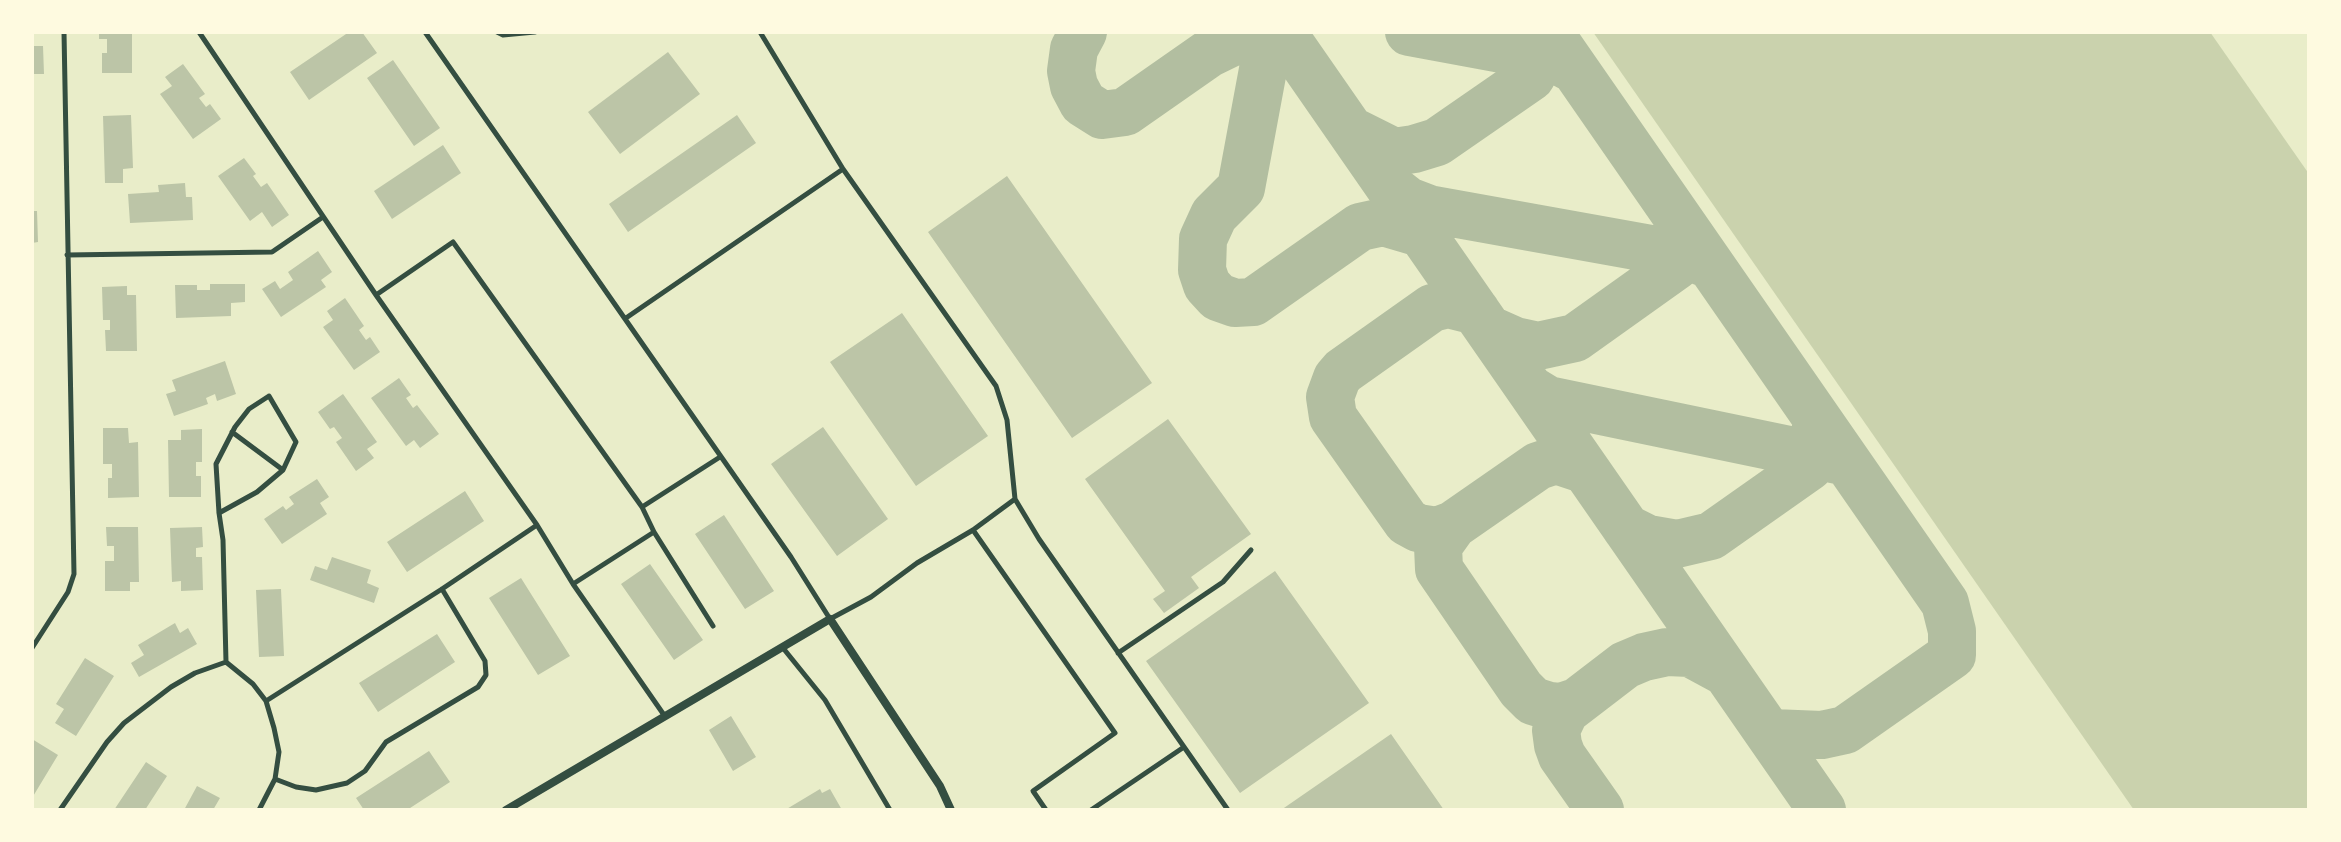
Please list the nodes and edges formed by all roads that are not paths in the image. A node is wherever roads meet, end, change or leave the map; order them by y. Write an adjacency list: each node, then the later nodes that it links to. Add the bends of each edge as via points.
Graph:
1 (64, 32): 9 (lane)
2 (199, 32): 8 (lane)
3 (425, 32): 11 (lane)
4 (497, 32): 5 (lane)
5 (535, 32)
6 (760, 32): 7 (lane)
7 (843, 169): 11 (lane); 15 (lane, via 996,386 1007,420)
8 (323, 217): 9 (lane, via 272,252); 10 (lane)
9 (67, 255): 27 (lane, via 74,574)
10 (376, 295): 16 (lane, via 453,242); 18 (lane)
11 (626, 318): 13 (lane)
12 (232, 432): 14 (lane); 14 (lane, via 249,409 269,396 296,442); 17 (lane, via 216,464)
13 (720, 457): 16 (lane); 24 (lane)
14 (283, 470): 17 (lane)
15 (1015, 499): 19 (lane); 28 (lane)
16 (642, 507): 20 (lane)
17 (219, 513): 29 (lane)
18 (537, 525): 22 (lane); 23 (lane)
19 (973, 530): 24 (lane); 39 (lane, via 1115,733 1033,791)
20 (654, 532): 22 (lane); 25 (lane)
21 (1251, 550): 28 (lane, via 1223,582)
22 (573, 584): 31 (lane)
23 (442, 589): 30 (lane); 33 (lane, via 485,661 486,675 478,687 386,742 365,771 347,783 316,790)
24 (830, 619): 26 (street); 38 (street)
25 (713, 626)
26 (783, 647): 31 (street); 37 (lane, via 825,700)
27 (32, 648)
28 (1118, 653): 32 (lane)
29 (226, 662): 30 (lane); 34 (lane, via 171,687 124,723)
30 (266, 701): 33 (lane, via 279,752)
31 (664, 715): 36 (street)
32 (1184, 747): 40 (lane); 41 (lane)
33 (275, 779): 35 (lane)
34 (60, 810)
35 (259, 810)
36 (506, 810)
37 (890, 810)
38 (951, 810)
39 (1046, 810)
40 (1091, 810)
41 (1228, 810)

